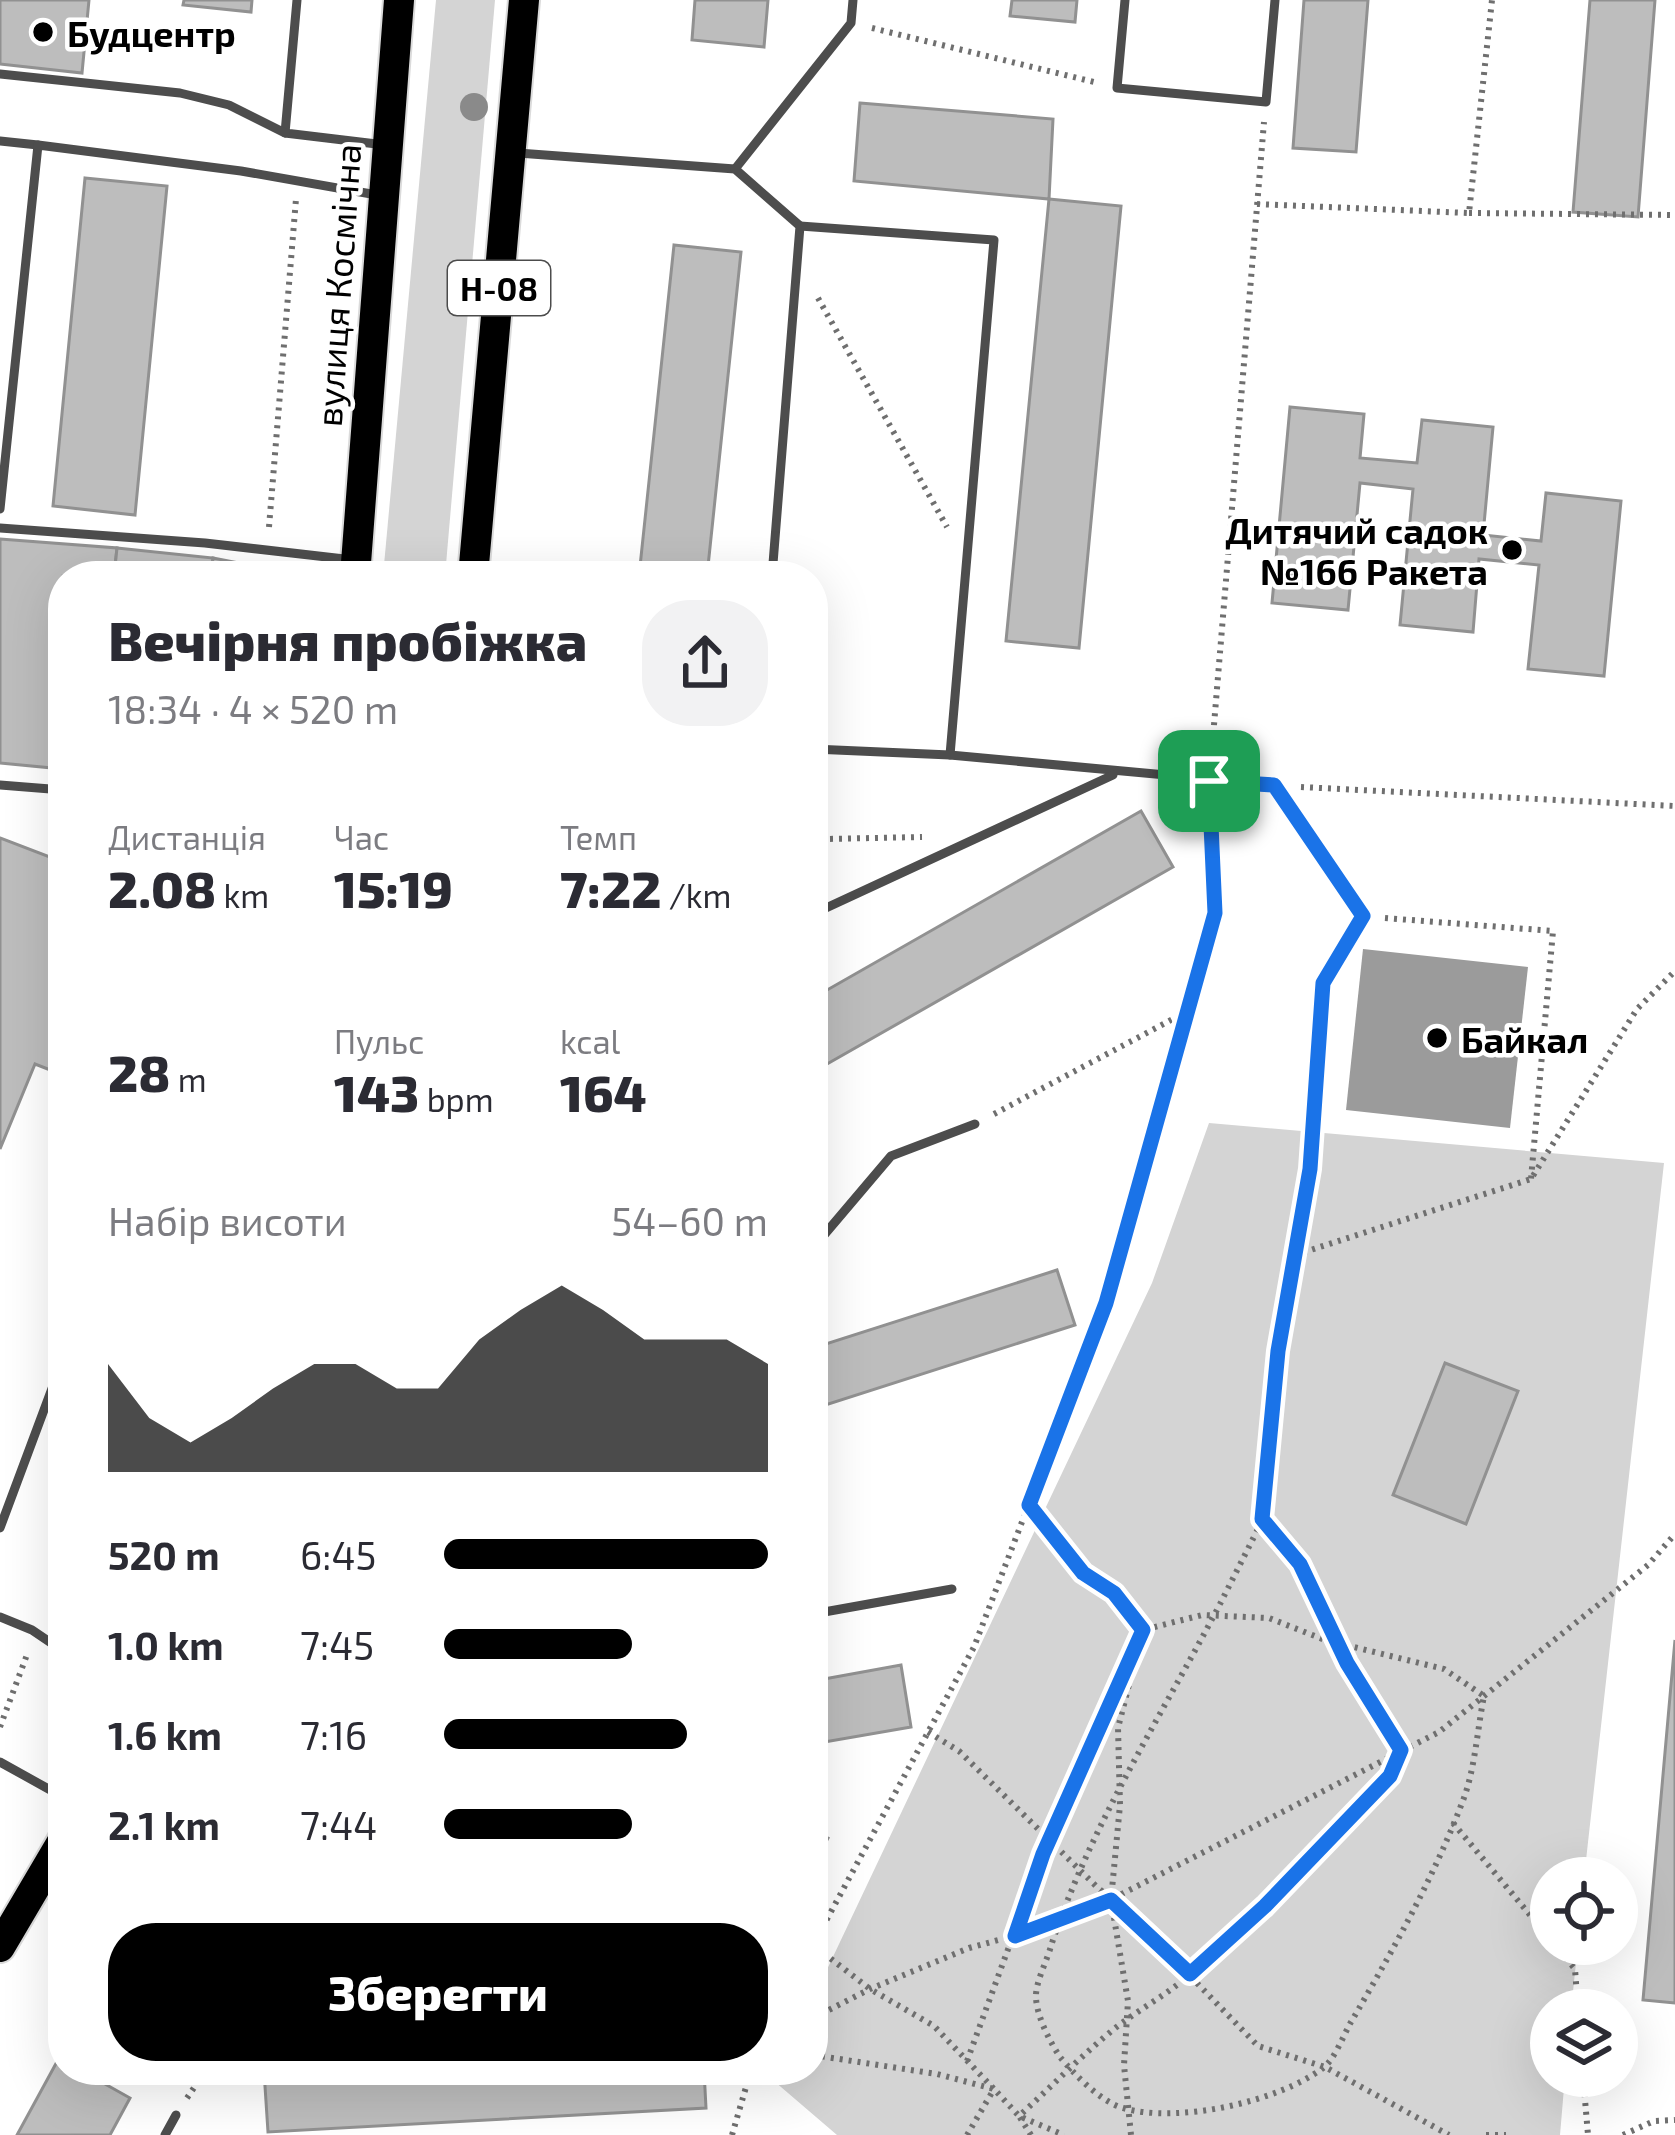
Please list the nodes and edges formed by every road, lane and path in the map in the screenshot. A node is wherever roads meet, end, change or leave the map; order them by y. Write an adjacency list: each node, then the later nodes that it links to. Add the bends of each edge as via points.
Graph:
1 (297, 0): 12 (lane)
2 (399, 0): 15 (main road, вулиця Космічна)
3 (524, 0): 16 (main road, Н-08)
4 (853, 0): 8 (lane)
5 (1125, 0): 10 (lane)
6 (1275, 0): 11 (lane)
7 (1492, 0): 21 (path)
8 (851, 22): 10 (path); 17 (lane)
9 (0, 74): 12 (lane, via 180,93 229,105)
10 (1117, 88): 11 (lane)
11 (1266, 102): 20 (path)
12 (285, 133): 15 (lane)
13 (0, 141): 14 (lane)
14 (38, 145): 18 (lane); 25 (lane)
15 (386, 146): 19 (main road, вулиця Космічна)
16 (511, 153): 17 (lane); 30 (main road, Н-08)
17 (734, 170): 23 (lane)
18 (285, 179): 19 (lane); 27 (path, via 296,198)
19 (381, 196): 29 (main road, вулиця Космічна)
20 (1257, 204): 21 (path); 36 (path)
21 (1469, 213): 22 (path)
22 (1675, 215)
23 (800, 226): 24 (lane); 32 (lane, via 994,239)
24 (797, 261): 31 (lane); 32 (path)
25 (0, 508)
26 (0, 528): 27 (lane)
27 (268, 550): 28 (lane)
28 (322, 561)
29 (356, 561)
30 (474, 561)
31 (773, 561)
32 (967, 561): 34 (lane)
33 (828, 750): 34 (lane)
34 (950, 755): 35 (lane)
35 (1116, 773): 36 (lane); 42 (lane)
36 (1209, 781): 38 (lane); 47 (path, via 1215,913)
37 (0, 784): 39 (lane)
38 (1274, 785): 41 (path); 45 (lane)
39 (48, 789)
40 (1675, 795): 41 (path)
41 (1675, 806)
42 (980, 836): 43 (path); 44 (lane)
43 (828, 838)
44 (828, 907)
45 (1363, 916): 49 (path, via 1552,931); 51 (path, via 1323,983 1310,1169)
46 (1675, 971): 49 (path, via 1637,1009)
47 (1188, 1011): 48 (path); 53 (path, via 1106,1303)
48 (975, 1124): 50 (lane, via 891,1156)
49 (1531, 1179): 51 (path)
50 (828, 1231)
51 (1294, 1255): 54 (path)
52 (48, 1399): 55 (lane)
53 (1029, 1505): 61 (path); 67 (path, via 974,1647)
54 (1262, 1519): 59 (path); 63 (path, via 1300,1564)
55 (0, 1528)
56 (1675, 1534): 65 (path, via 1648,1565)
57 (952, 1589): 58 (lane)
58 (828, 1611)
59 (1214, 1616): 61 (path); 63 (path, via 1269,1618); 70 (path)
60 (0, 1617): 62 (lane)
61 (1143, 1630): 70 (path, via 1118,1728); 73 (path)
62 (48, 1641)
63 (1337, 1644): 65 (path, via 1444,1669); 68 (path)
64 (30, 1648): 66 (path)
65 (1484, 1696): 68 (path); 72 (path)
66 (0, 1726)
67 (928, 1731): 73 (path); 78 (path)
68 (1401, 1750): 76 (path); 83 (path, via 1390,1776)
69 (0, 1762): 71 (lane)
70 (1120, 1786): 74 (path); 76 (path)
71 (48, 1789)
72 (1453, 1822): 77 (path); 89 (path, via 1396,1946)
73 (1050, 1839): 74 (path); 80 (path)
74 (1080, 1870): 76 (path); 79 (path)
75 (48, 1873): 81 (main road)
76 (1111, 1900): 79 (path); 83 (path); 86 (path)
77 (1530, 1914)
78 (828, 1918)
79 (1060, 1920): 80 (path); 90 (path, via 1035,1997)
80 (1015, 1936): 84 (path); 88 (path)
81 (0, 1947)
82 (828, 1957): 84 (path)
83 (1190, 1974): 86 (path); 89 (path, via 1258,2046)
84 (870, 1989): 85 (path); 88 (path, via 934,2026)
85 (828, 2010)
86 (1127, 2020): 90 (path); 95 (path)
87 (828, 2057): 93 (path)
88 (968, 2061): 93 (path)
89 (1325, 2067): 95 (path, via 1256,2100 1176,2116); 105 (path)
90 (1070, 2070): 95 (path); 97 (path)
91 (196, 2085): 96 (path)
92 (747, 2085): 100 (path)
93 (994, 2089): 97 (path); 101 (path)
94 (1585, 2097): 108 (path)
95 (1128, 2109): 104 (path)
96 (176, 2115): 99 (lane)
97 (1019, 2116): 102 (path); 103 (path)
98 (1675, 2120): 109 (path)
99 (165, 2135)
100 (732, 2135)
101 (967, 2135)
102 (1030, 2135)
103 (1064, 2135)
104 (1131, 2135)
105 (1449, 2135)
106 (1486, 2135): 107 (path)
107 (1506, 2135)
108 (1588, 2135)
109 (1623, 2135)

